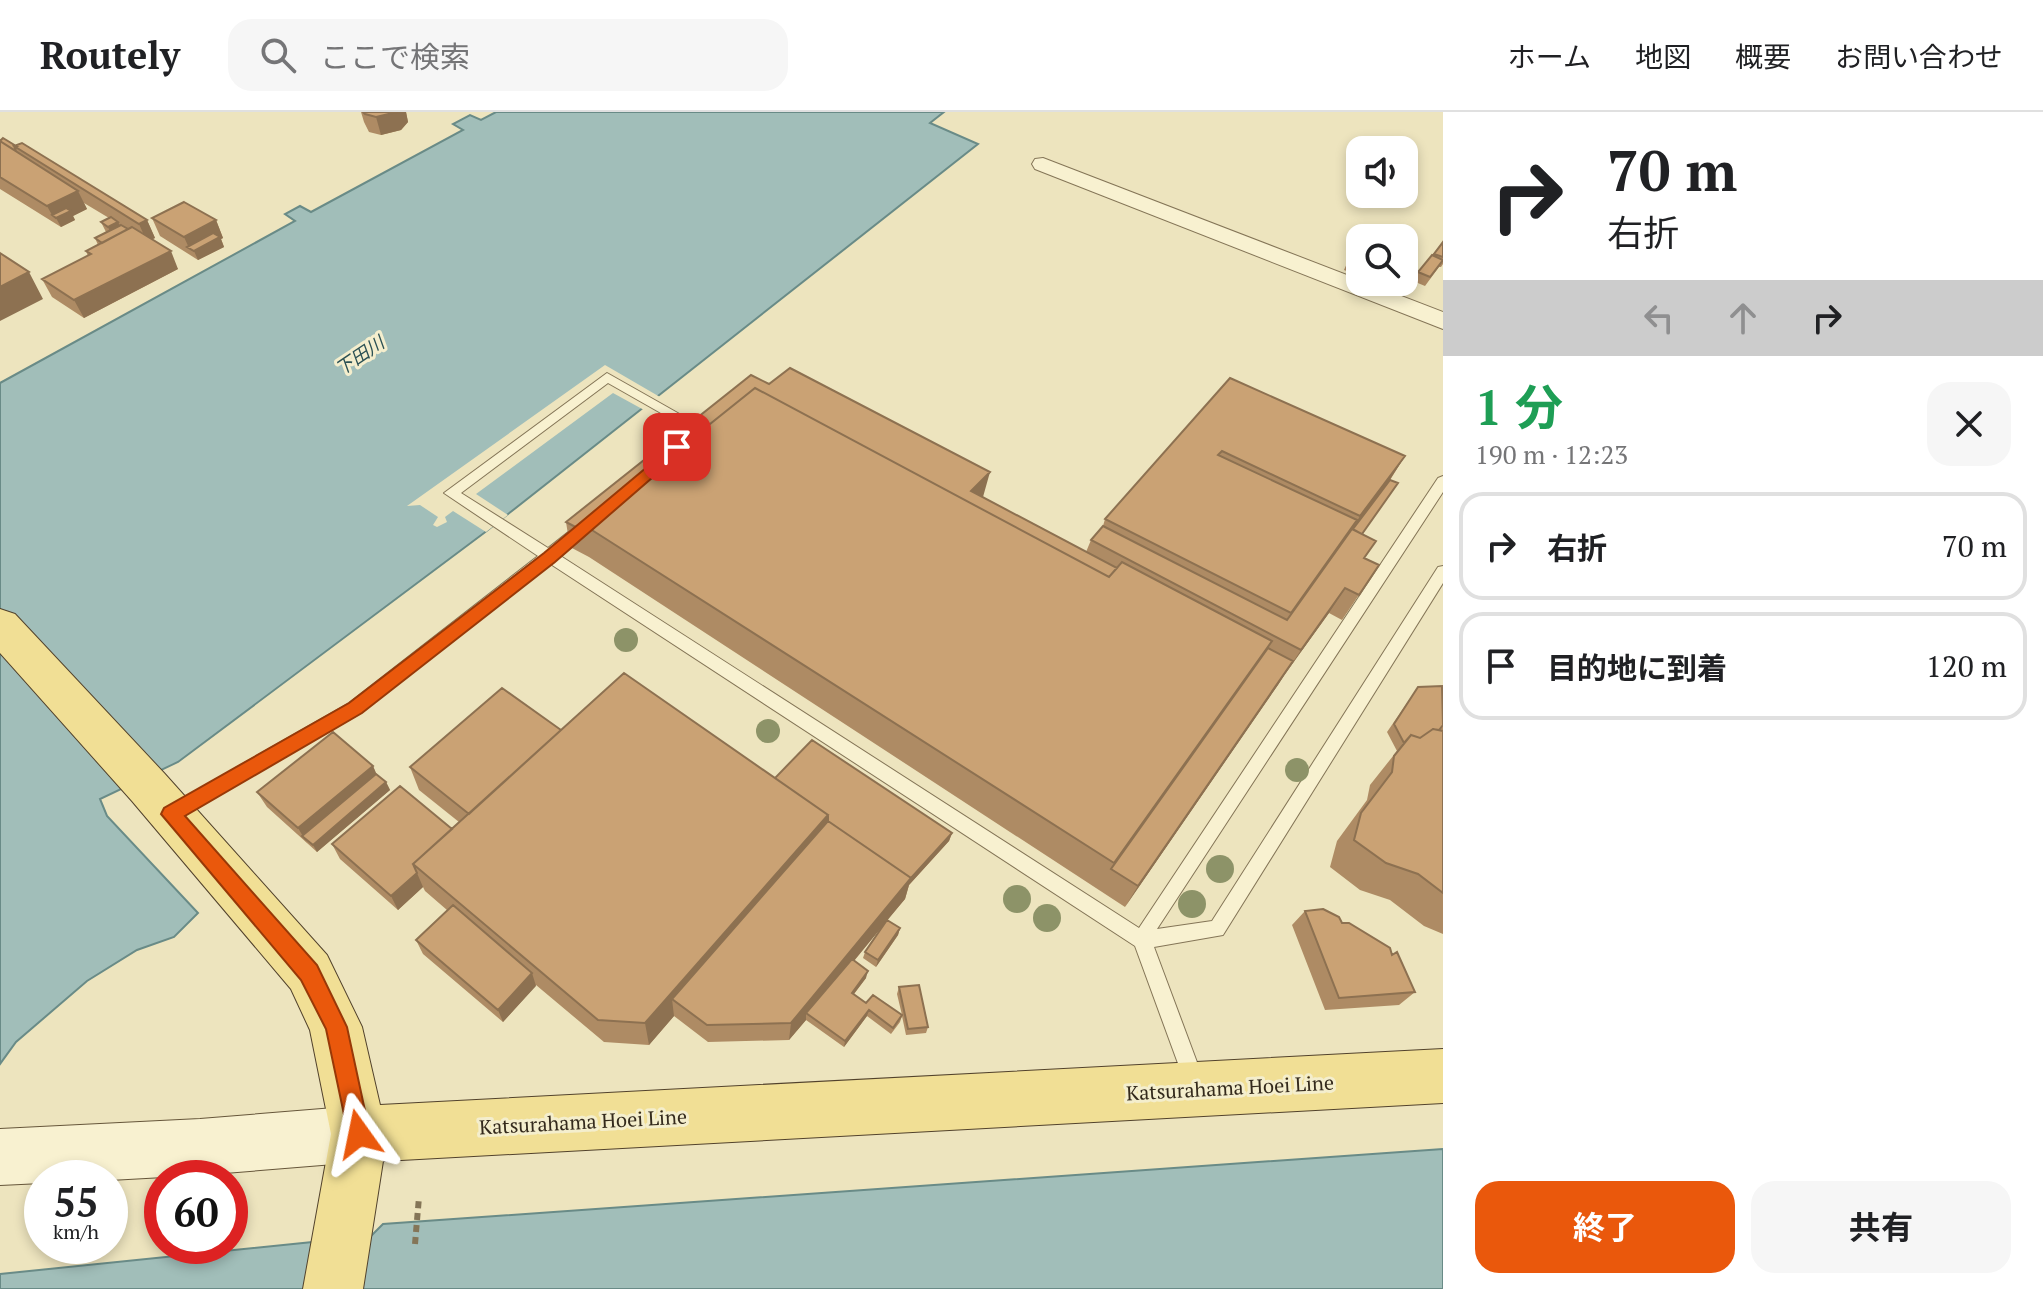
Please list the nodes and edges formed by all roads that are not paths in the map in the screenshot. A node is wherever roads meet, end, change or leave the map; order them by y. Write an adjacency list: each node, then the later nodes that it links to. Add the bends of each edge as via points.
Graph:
1 (1043, 164): 2 (street)
2 (1439, 312)
3 (676, 448): 6 (lane, via 699,429 607,377 451,493)
4 (1443, 481): 10 (lane)
5 (595, 518): 6 (lane)
6 (550, 557): 9 (lane, via 355,708); 10 (lane)
7 (1443, 571): 10 (lane, via 1217,929)
8 (0, 625): 9 (main road)
9 (159, 800): 13 (main road, via 309,972 336,1027)
10 (1142, 940): 12 (lane)
11 (1443, 1076): 12 (main road, Katsurahama Hoei Line)
12 (1197, 1090): 13 (main road, Katsurahama Hoei Line)
13 (359, 1134): 14 (main road); 15 (main road)
14 (0, 1157)
15 (333, 1289)

